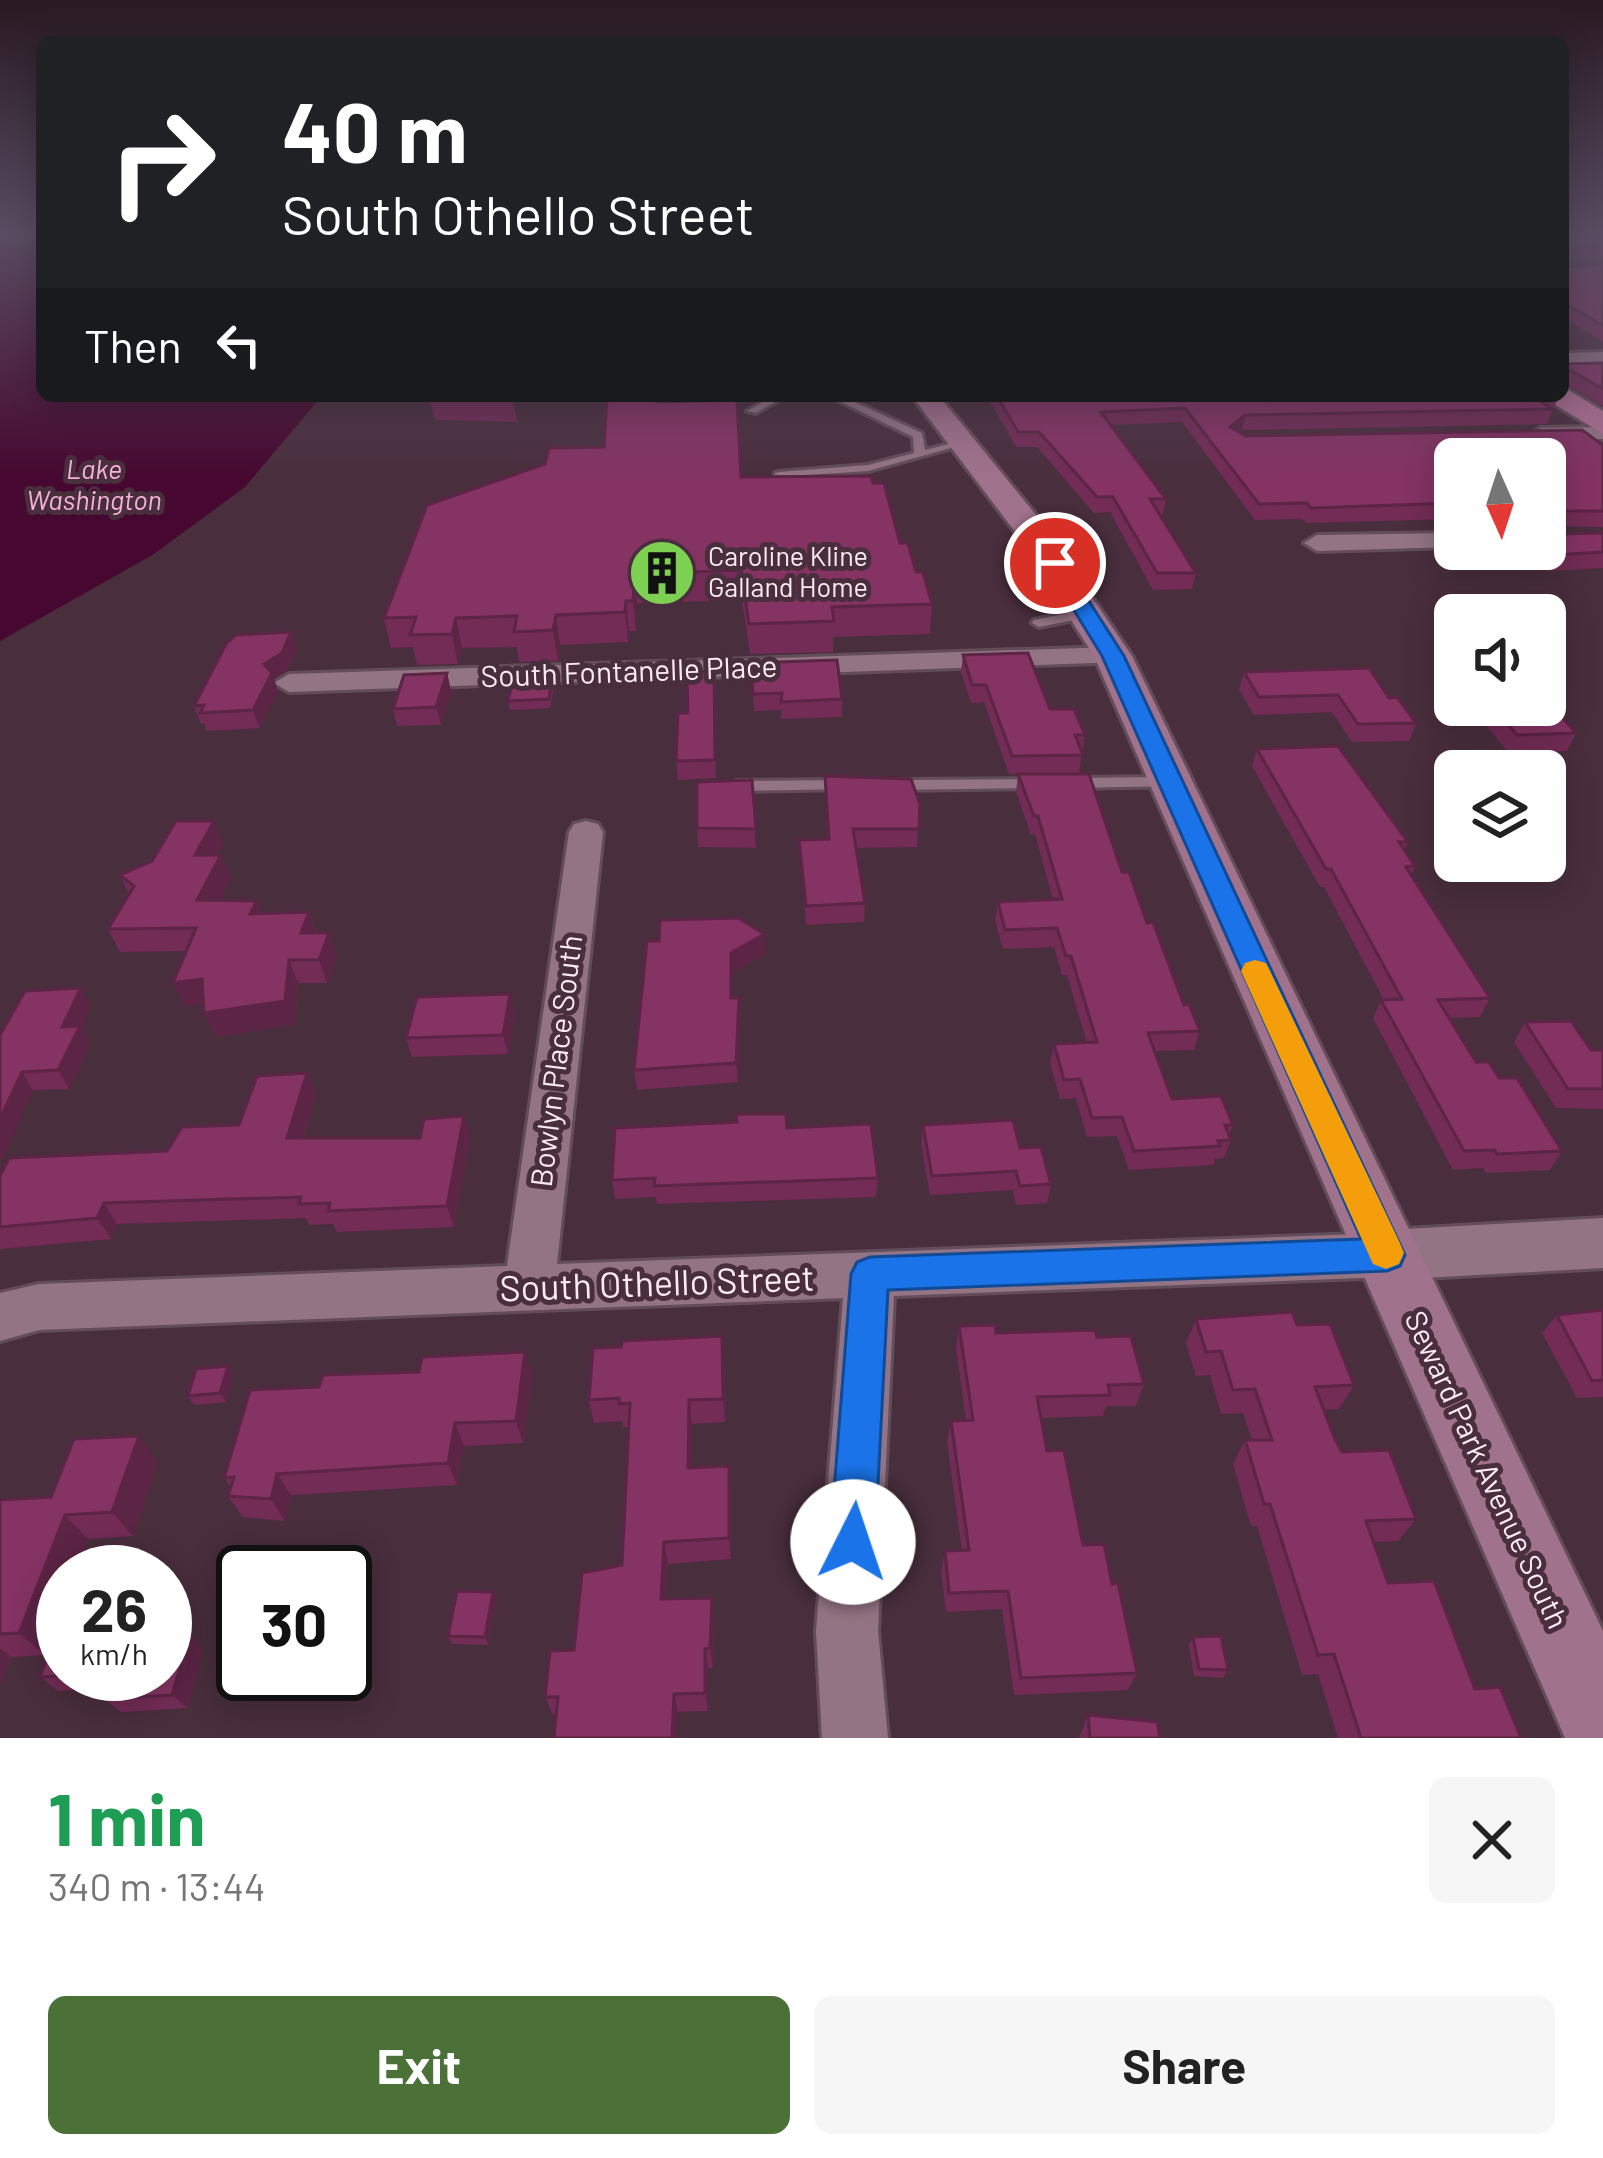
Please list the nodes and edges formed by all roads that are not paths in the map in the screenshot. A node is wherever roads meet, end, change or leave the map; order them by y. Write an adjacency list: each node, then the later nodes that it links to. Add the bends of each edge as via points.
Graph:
1 (1603, 358): 2 (street)
2 (1572, 361)
3 (769, 402): 7 (lane)
4 (847, 402): 11 (lane, via 918,435)
5 (930, 402): 10 (main road, Seward Park Avenue South)
6 (1569, 402): 8 (main road)
7 (752, 411)
8 (1603, 429): 9 (street)
9 (1524, 434)
10 (964, 442): 11 (lane); 15 (main road, Seward Park Avenue South)
11 (920, 453): 12 (lane, via 852,471)
12 (778, 475)
13 (1434, 540): 14 (street)
14 (1317, 543)
15 (1088, 614): 16 (lane); 17 (main road, Seward Park Avenue South)
16 (1039, 622)
17 (1113, 656): 18 (street, South Fontanelle Place); 19 (main road, Seward Park Avenue South)
18 (289, 683)
19 (1169, 782): 20 (lane); 23 (main road, Seward Park Avenue South)
20 (736, 787)
21 (586, 832): 25 (street, Bowlyn Place South)
22 (1603, 1243): 23 (street, South Othello Street)
23 (1387, 1255): 24 (street, South Othello Street); 27 (main road, Seward Park Avenue South)
24 (870, 1274): 25 (street, South Othello Street); 28 (street, via 847,1631)
25 (529, 1289): 26 (street, South Othello Street, via 40,1306)
26 (2, 1320)
27 (1603, 1725)
28 (855, 1738)

